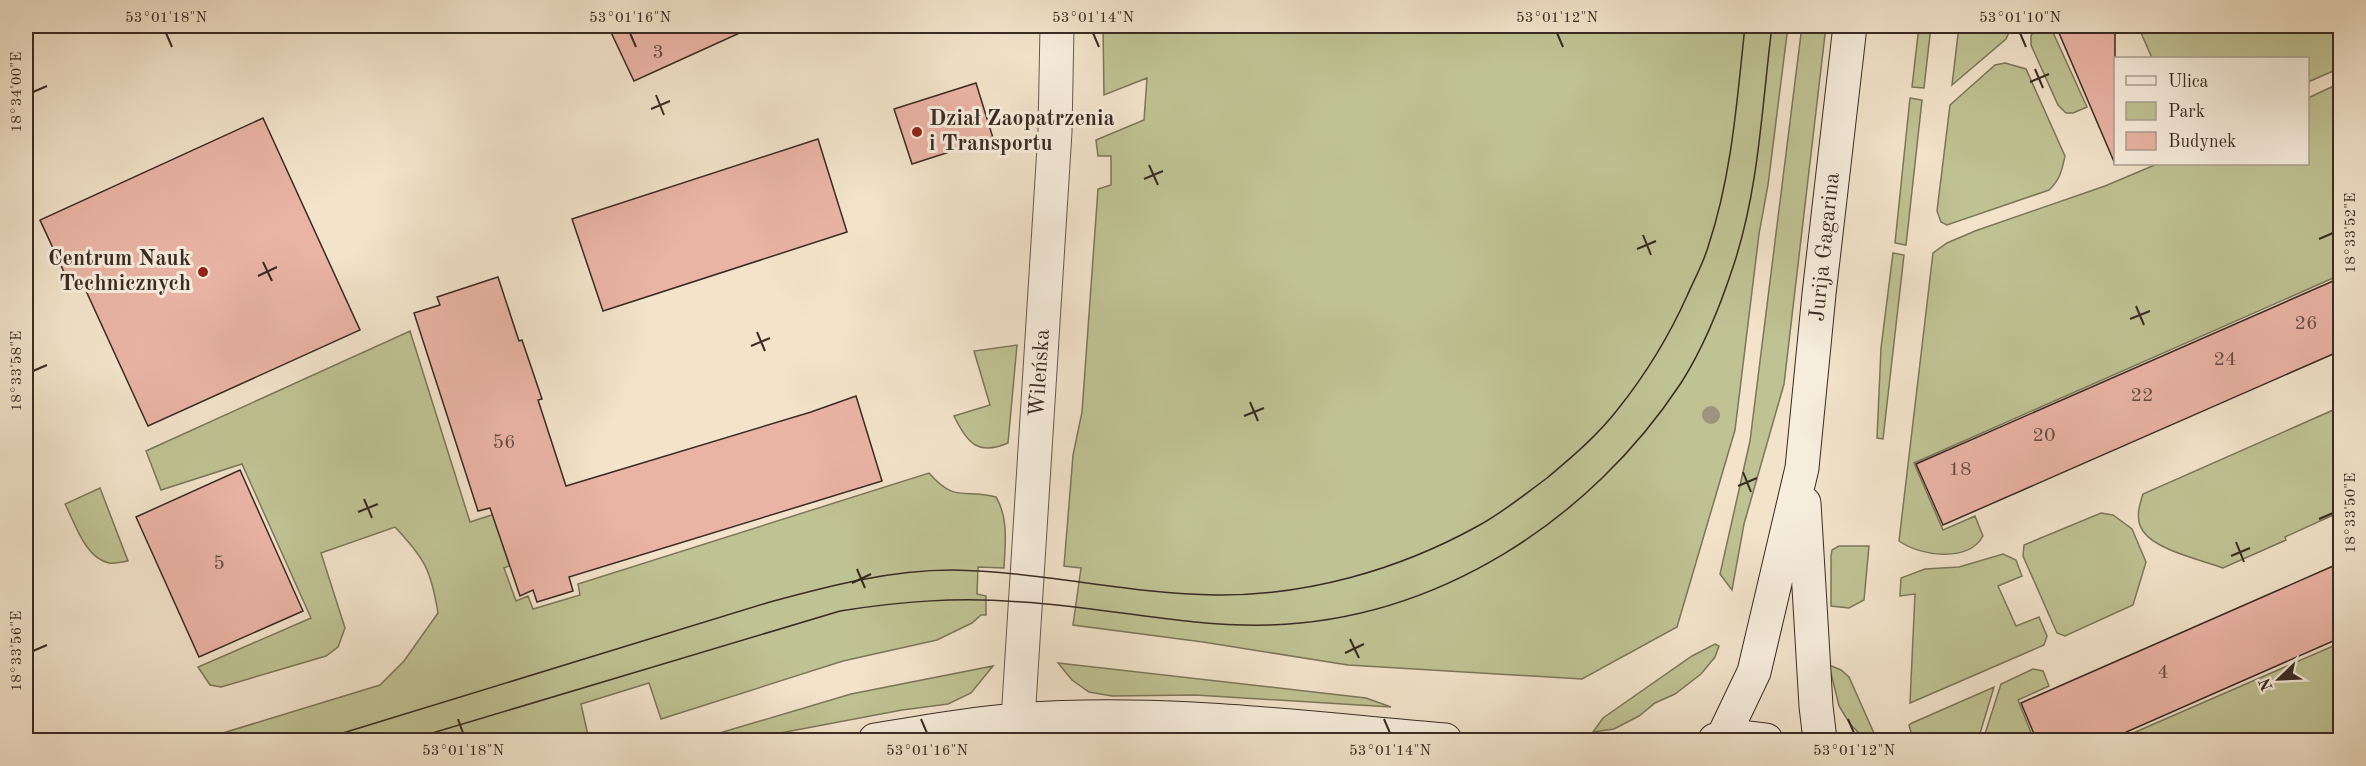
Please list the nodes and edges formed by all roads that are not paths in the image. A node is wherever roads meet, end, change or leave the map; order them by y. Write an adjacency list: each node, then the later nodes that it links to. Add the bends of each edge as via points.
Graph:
1 (1057, 26): 4 (street, Wileńska, via 1055,132)
2 (1850, 26): 3 (street, Jurija Gagarina)
3 (1802, 468): 5 (street, Jurija Gagarina, via 1754,672); 9 (street, Jurija Gagarina)
4 (1018, 720): 6 (street); 7 (street, via 1182,718)
5 (1718, 740): 8 (street)
6 (875, 741)
7 (1445, 741)
8 (1766, 741)
9 (1820, 741)

